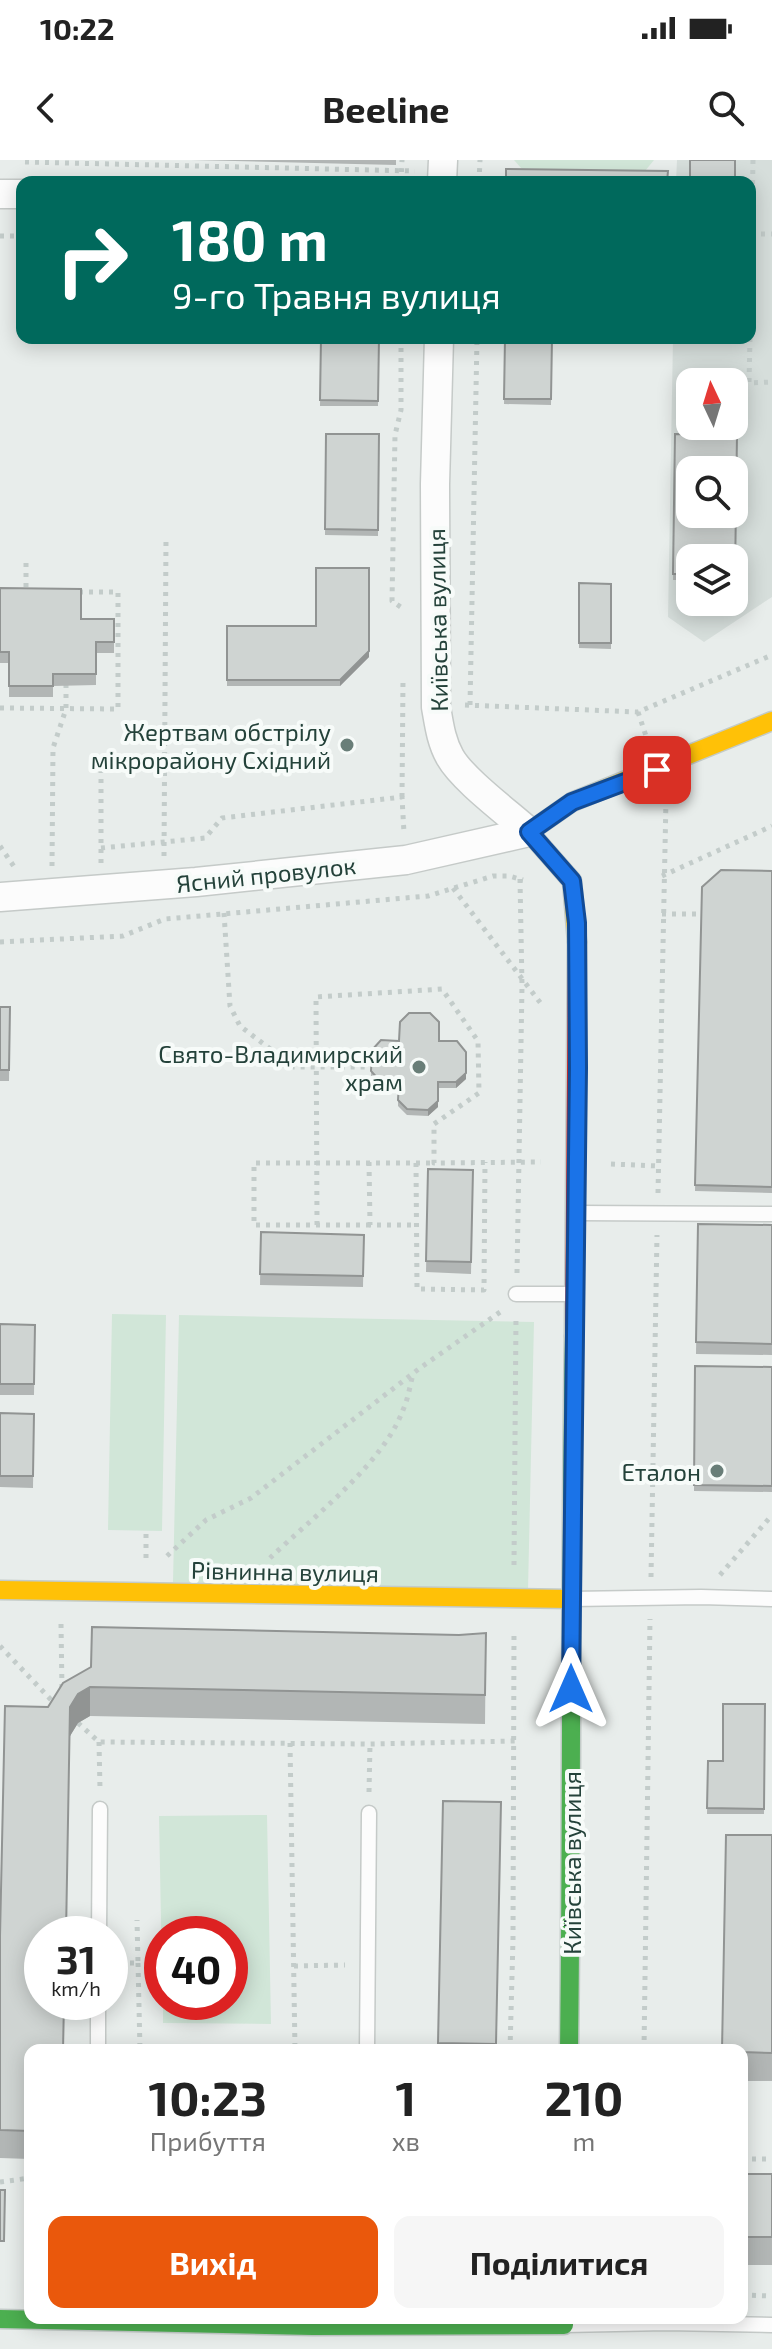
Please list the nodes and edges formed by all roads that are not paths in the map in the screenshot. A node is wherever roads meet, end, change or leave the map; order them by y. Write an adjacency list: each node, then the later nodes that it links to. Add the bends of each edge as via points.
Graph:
1 (439, 344): 3 (street, Київська вулиця, via 436,707 451,759)
2 (772, 721): 3 (street, via 572,802)
3 (529, 832): 4 (street, Ясний провулок, via 406,860); 5 (street, Київська вулиця, via 572,881 576,898)
4 (0, 897)
5 (576, 1213): 6 (lane); 8 (street, Київська вулиця)
6 (772, 1214)
7 (516, 1294): 8 (lane)
8 (575, 1294): 10 (street, Київська вулиця)
9 (0, 1590): 10 (street, Рівнинна вулиця)
10 (570, 1599): 11 (lane); 18 (street, Київська вулиця)
11 (772, 1599)
12 (100, 1809): 14 (lane)
13 (369, 1813): 17 (lane)
14 (99, 1916)
15 (98, 2020): 16 (lane)
16 (98, 2044)
17 (367, 2044)
18 (569, 2044)
19 (0, 2319): 20 (street)
20 (24, 2319)
21 (370, 2324): 25 (street)
22 (653, 2324): 25 (lane)
23 (719, 2324): 24 (lane)
24 (772, 2325)
25 (564, 2331)

